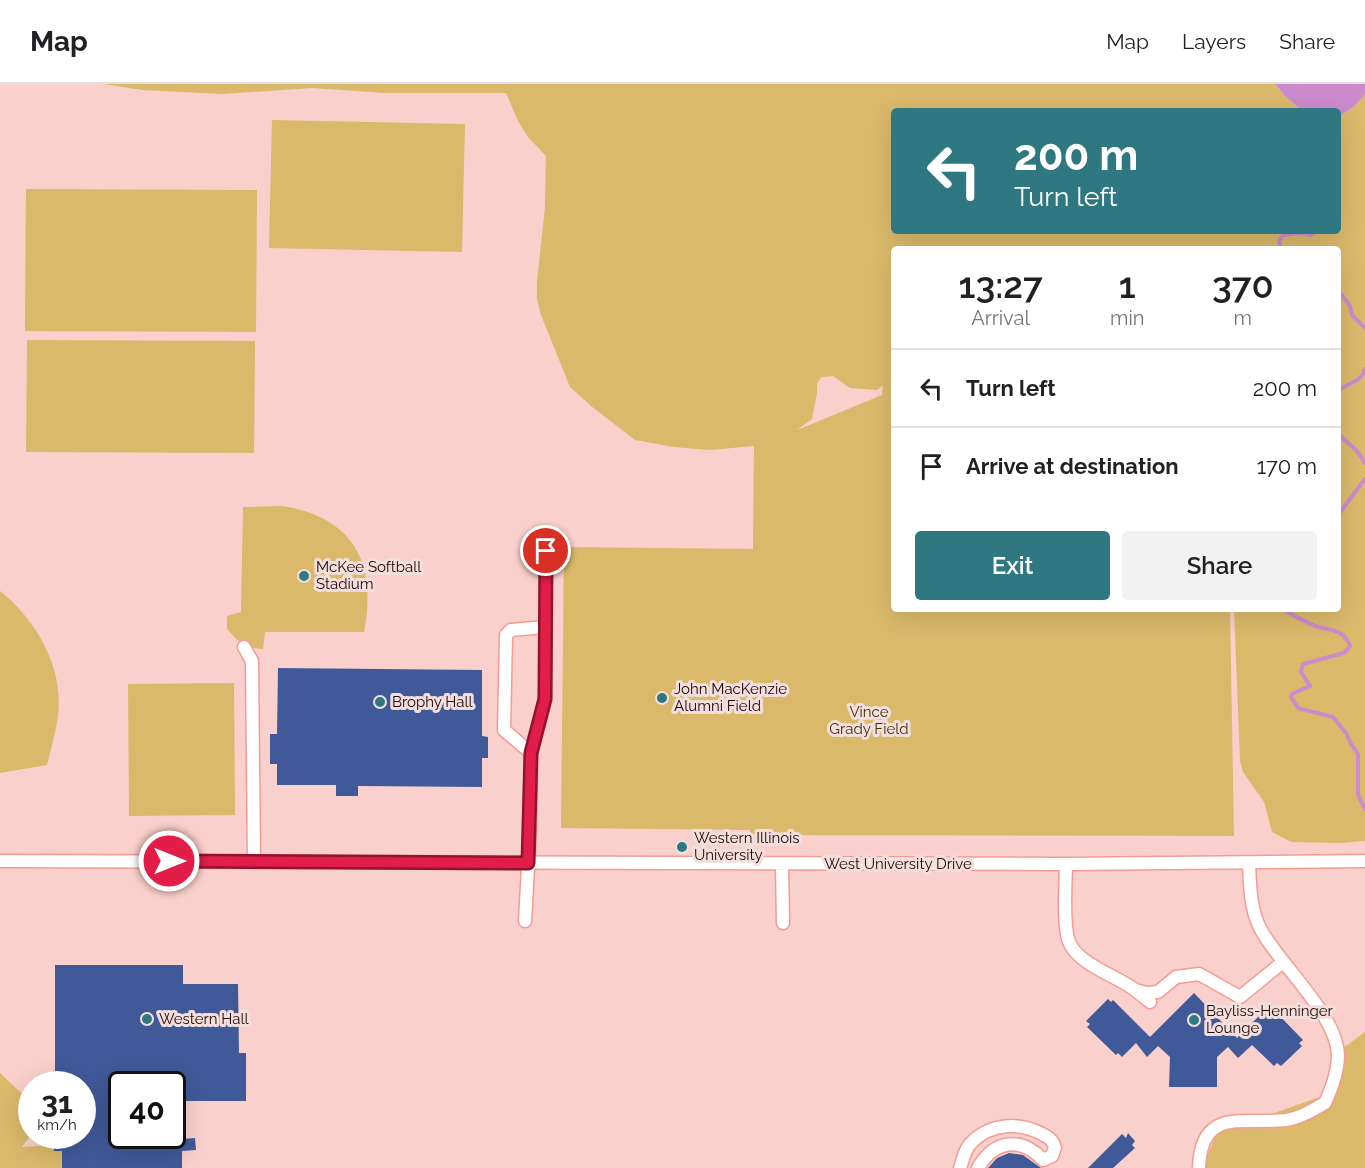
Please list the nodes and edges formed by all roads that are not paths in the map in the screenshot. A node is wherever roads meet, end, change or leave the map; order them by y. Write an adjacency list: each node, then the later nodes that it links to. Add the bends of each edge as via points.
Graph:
1 (546, 551): 2 (street)
2 (545, 627): 4 (street, via 545,699); 4 (street, via 512,630 506,635 504,730)
3 (244, 647): 7 (street, via 252,661)
4 (531, 753): 8 (street)
5 (0, 861): 7 (street, West University Drive)
6 (1365, 861): 9 (street, West University Drive)
7 (254, 862): 8 (street, West University Drive)
8 (528, 863): 10 (street, West University Drive); 12 (street)
9 (1250, 863): 11 (street, West University Drive); 14 (street, via 1250,890 1260,929)
10 (782, 864): 11 (street, West University Drive); 13 (street)
11 (1066, 864): 15 (street, via 1069,944 1099,970)
12 (525, 921)
13 (783, 922)
14 (1283, 962): 15 (street, via 1240,997 1199,974 1176,977 1158,992); 19 (street, via 1312,997 1336,1040 1335,1080 1325,1103 1299,1116 1272,1121 1230,1121 1217,1126 1202,1145)
15 (1134, 990): 16 (street)
16 (1150, 1002)
17 (960, 1168): 18 (street, via 969,1144 981,1134 1011,1125 1032,1128 1052,1139 1055,1147 1052,1156 1043,1160 1024,1146 1000,1146 987,1154)
18 (978, 1168)
19 (1199, 1168)

